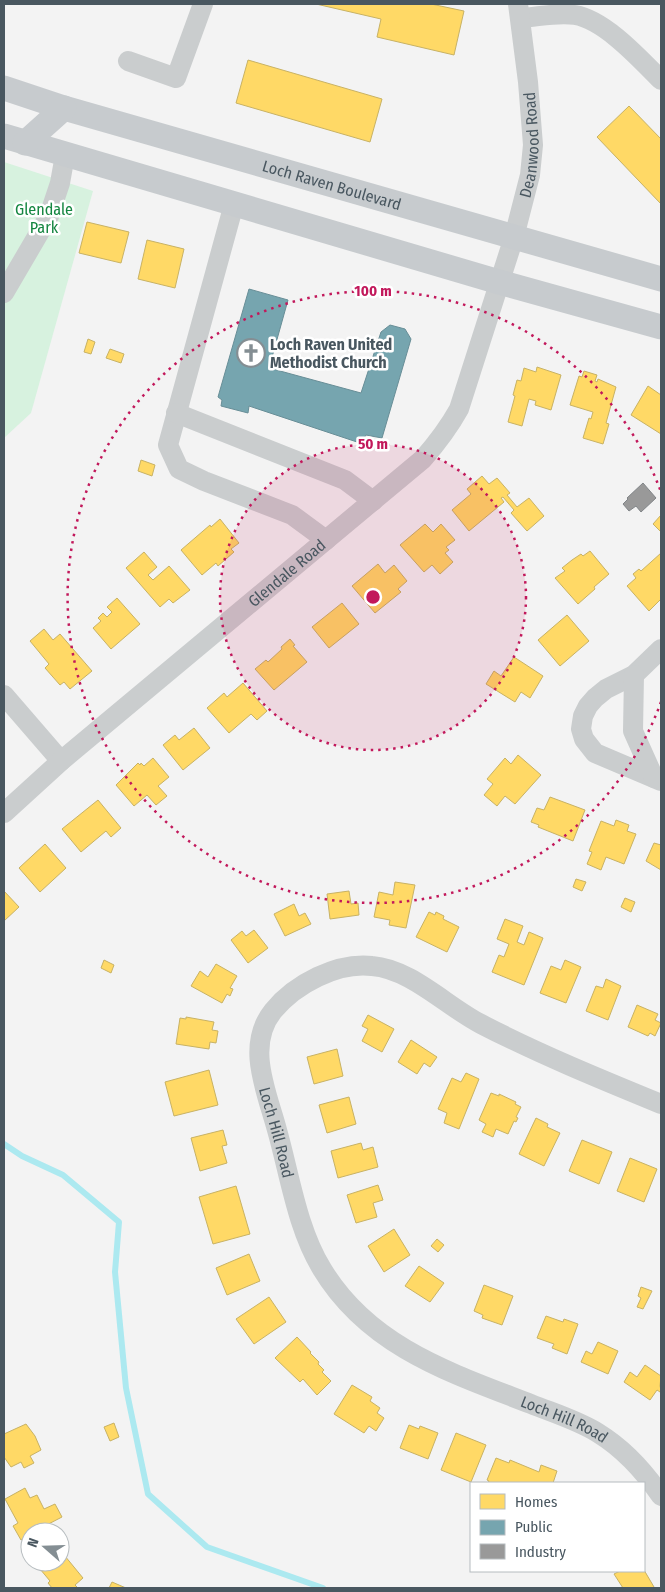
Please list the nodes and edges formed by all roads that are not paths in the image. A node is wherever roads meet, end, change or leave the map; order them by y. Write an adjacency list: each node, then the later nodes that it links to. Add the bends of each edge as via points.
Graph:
1 (203, 4): 3 (street, via 176,78)
2 (519, 11): 4 (street, via 585,17 627,46); 10 (street, Deanwood Road, via 533,145 530,175)
3 (128, 61)
4 (661, 80)
5 (4, 88): 6 (main road, Loch Raven Boulevard)
6 (64, 108): 7 (main road); 10 (main road, Loch Raven Boulevard)
7 (14, 140): 8 (main road)
8 (65, 155): 9 (main road); 13 (street, via 50,216)
9 (234, 204): 12 (main road); 15 (street)
10 (514, 236): 11 (main road, Loch Raven Boulevard); 12 (street, Deanwood Road)
11 (661, 279)
12 (498, 282): 14 (main road); 16 (street, Glendale Road, via 458,409 449,426 423,459)
13 (4, 293)
14 (661, 328)
15 (176, 413): 16 (street, via 344,480); 17 (street, via 168,445 179,469 292,515)
16 (373, 501): 17 (street, Glendale Road)
17 (326, 540): 21 (street, Glendale Road)
18 (661, 649): 19 (street)
19 (634, 675): 22 (street, via 633,731); 22 (street, via 606,690 588,706 581,729 595,753)
20 (4, 695): 21 (street)
21 (61, 761): 23 (street, Glendale Road)
22 (658, 780)
23 (4, 813)
24 (661, 1104): 25 (street, Loch Hill Road, via 520,1044 476,1022 403,975 372,966 337,968 307,983 272,1013 259,1042 258,1057 264,1084 303,1230 322,1271 348,1305 383,1337 407,1352 598,1433 634,1461)
25 (661, 1496)

